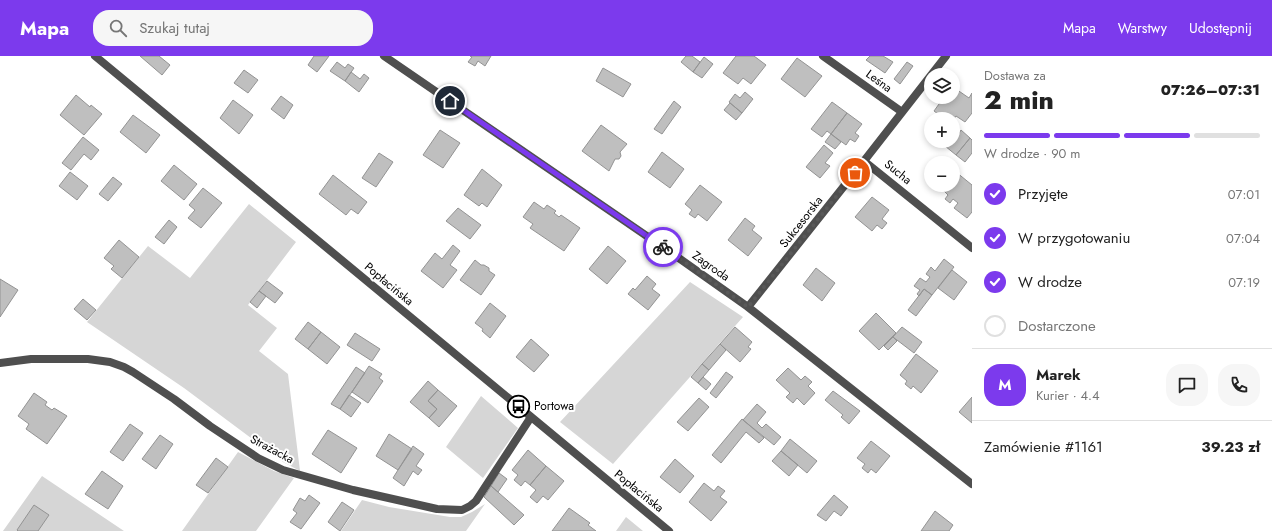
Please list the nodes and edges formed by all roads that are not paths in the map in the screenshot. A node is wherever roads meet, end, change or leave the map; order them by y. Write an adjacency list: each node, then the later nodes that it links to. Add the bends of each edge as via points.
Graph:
1 (94, 56): 10 (street, Popłacińska)
2 (384, 56): 8 (street, Zagroda)
3 (823, 56): 5 (street, Leśna)
4 (946, 56): 5 (street, Sukcesorska)
5 (902, 112): 6 (street, Sukcesorska)
6 (864, 161): 7 (street, Sucha); 8 (street, Sukcesorska)
7 (972, 248)
8 (748, 307): 11 (street, Zagroda)
9 (0, 363): 10 (street, Strażacka, via 31,359 88,359 110,362 133,372 271,465 300,476 437,509 462,510 476,501)
10 (531, 417): 12 (street, Popłacińska)
11 (972, 484)
12 (669, 531)

